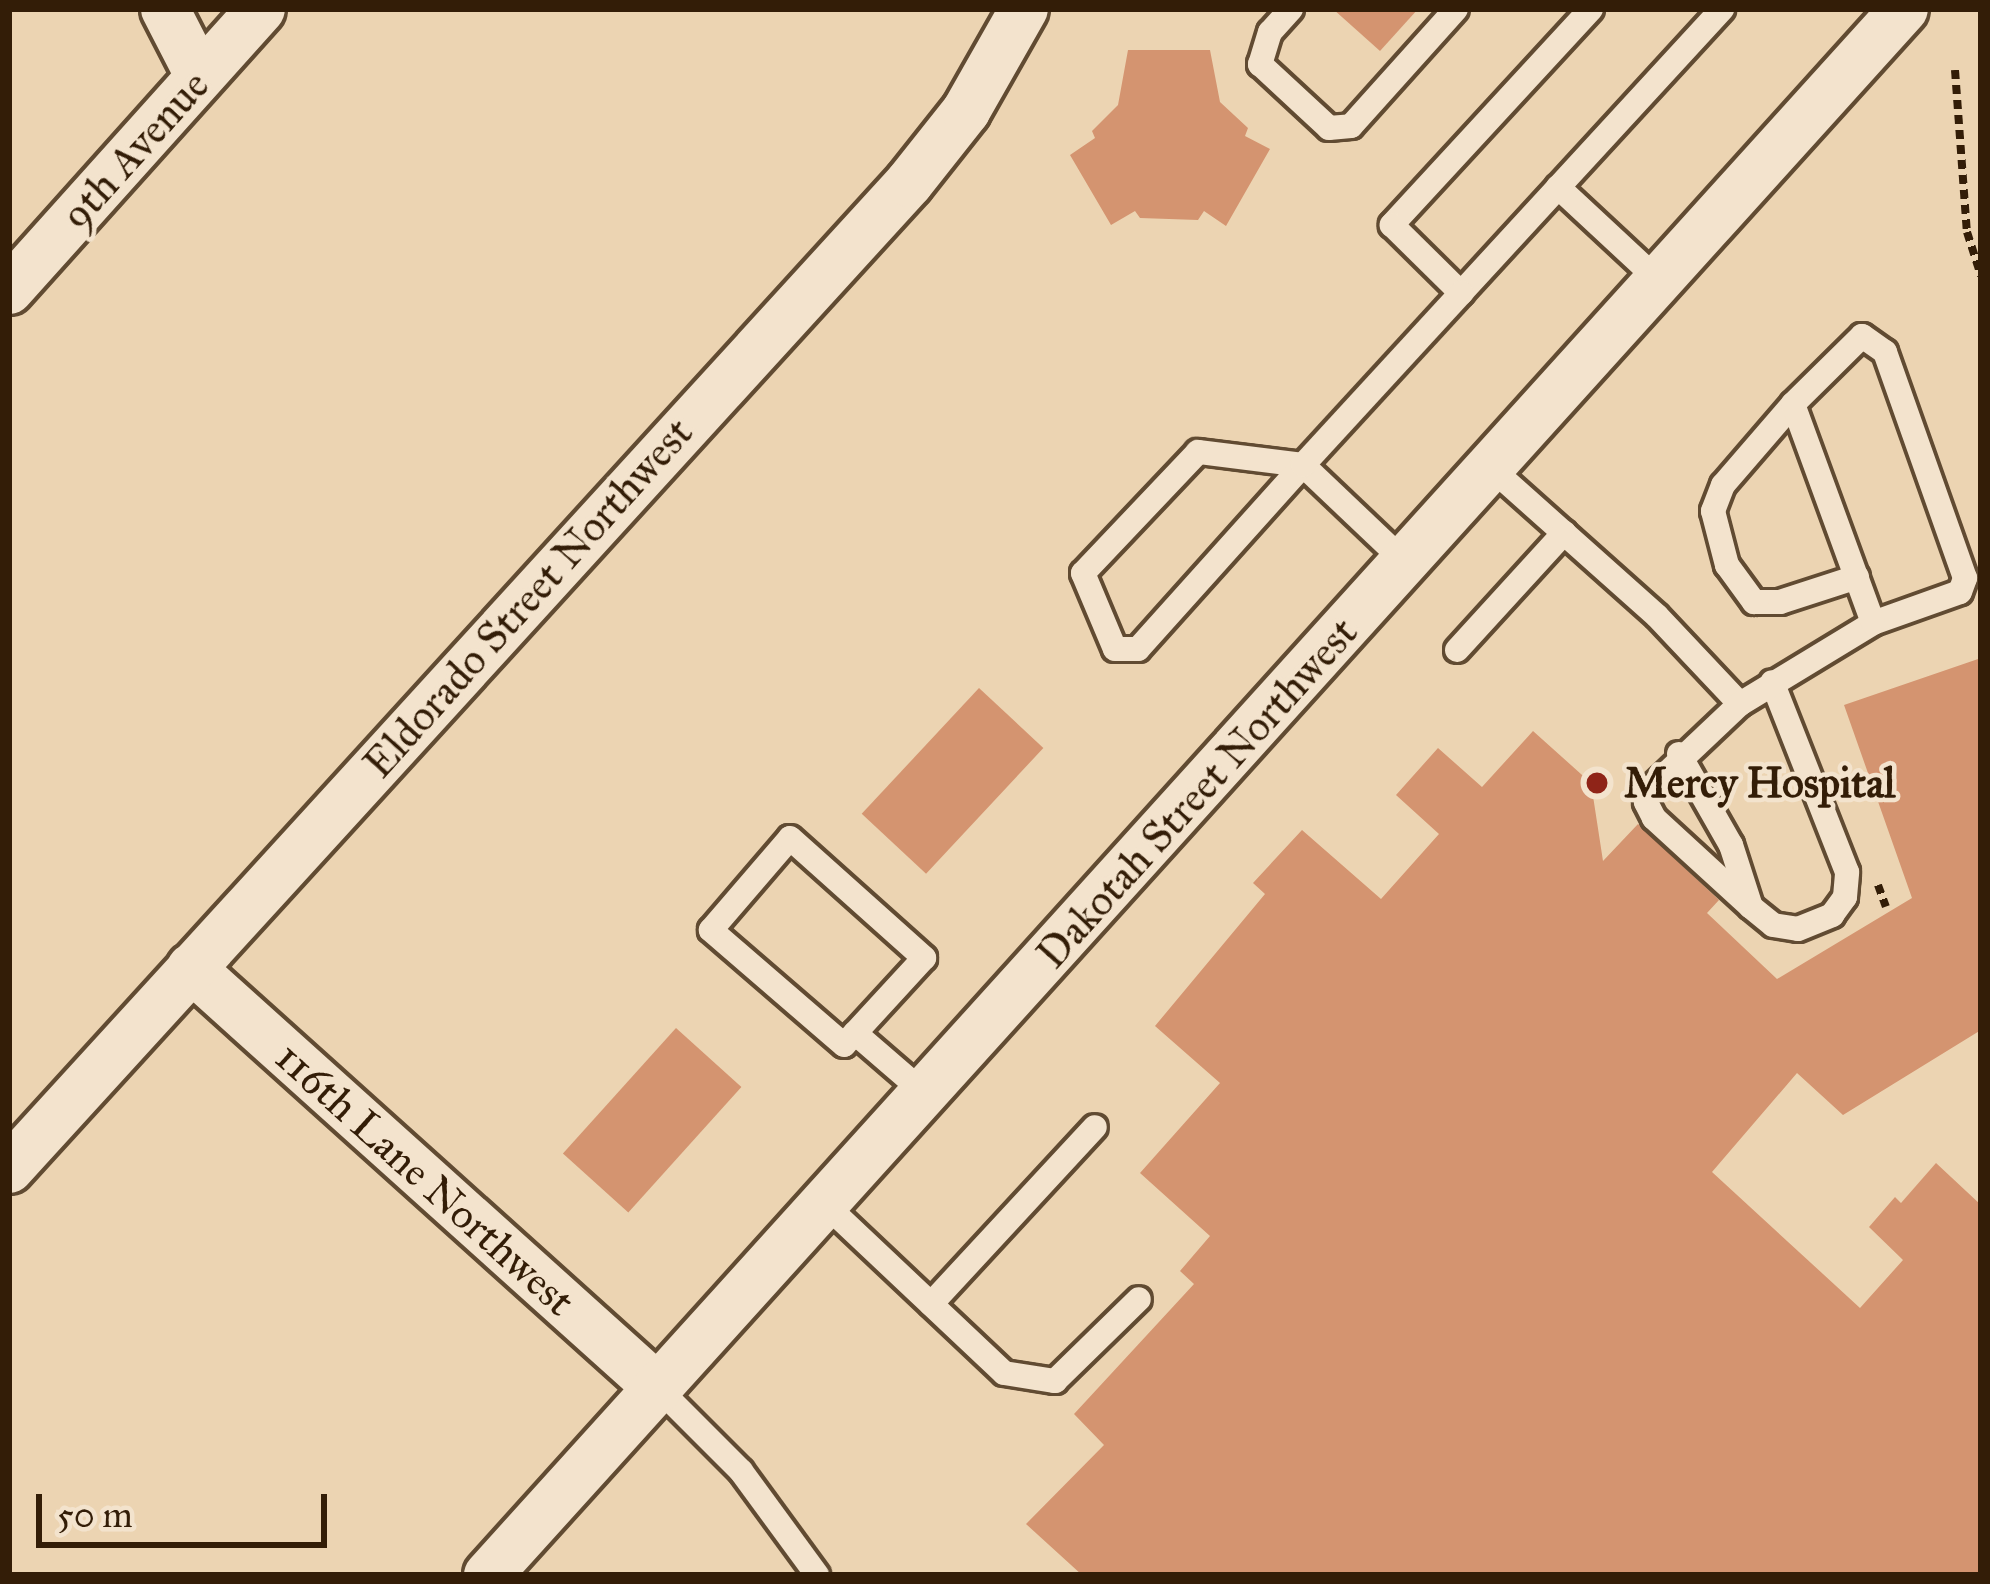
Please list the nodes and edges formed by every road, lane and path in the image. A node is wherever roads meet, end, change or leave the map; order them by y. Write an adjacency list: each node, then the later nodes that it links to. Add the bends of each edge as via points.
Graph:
1 (166, 9): 10 (street)
2 (261, 9): 10 (street, 9th Avenue)
3 (1291, 9): 4 (lane, via 1270,32 1260,64 1329,128 1351,126)
4 (1456, 9)
5 (1591, 9): 15 (lane, via 1393,225)
6 (1722, 9): 11 (lane)
7 (1904, 9): 13 (street, Dakotah Street Northwest)
8 (1009, 16): 28 (street, Eldorado Street Northwest, via 909,183)
9 (1954, 70): 12 (path, via 1967,232)
10 (200, 77): 14 (street, 9th Avenue)
11 (1558, 188): 13 (lane); 15 (lane)
12 (1981, 276)
13 (1658, 280): 18 (street, Dakotah Street Northwest)
14 (9, 290)
15 (1460, 293): 17 (lane)
16 (1792, 404): 21 (lane); 21 (lane, via 1724,485 1713,512 1727,565 1754,602 1780,602); 22 (lane, via 1851,341 1876,341 1966,563 1960,592)
17 (1303, 465): 17 (lane, via 1198,452 1083,573 1115,649 1138,649); 20 (lane)
18 (1491, 469): 19 (lane); 20 (street, Dakotah Street Northwest)
19 (1564, 533): 23 (lane); 25 (lane)
20 (1404, 561): 30 (street, Dakotah Street Northwest)
21 (1856, 577): 22 (lane)
22 (1873, 623): 24 (lane)
23 (1457, 650)
24 (1772, 682): 25 (lane); 27 (lane, via 1847,872 1845,898 1832,916 1798,929 1774,925)
25 (1740, 704): 26 (lane)
26 (1679, 754): 27 (lane, via 1731,845); 27 (lane, via 1646,802 1669,835)
27 (1750, 907)
28 (191, 968): 32 (street, Eldorado Street Northwest); 36 (street, 116th Lane Northwest)
29 (855, 1033): 29 (lane, via 924,958 790,838 711,930 844,1045); 30 (lane)
30 (928, 1096): 33 (street, Dakotah Street Northwest)
31 (1095, 1127): 35 (lane)
32 (9, 1169)
33 (827, 1206): 35 (lane); 36 (street, Dakotah Street Northwest)
34 (1139, 1299): 35 (lane, via 1055,1381 1004,1373)
35 (931, 1304)
36 (659, 1389): 37 (street, Dakotah Street Northwest); 38 (lane, via 741,1471)
37 (488, 1575)
38 (817, 1575)

